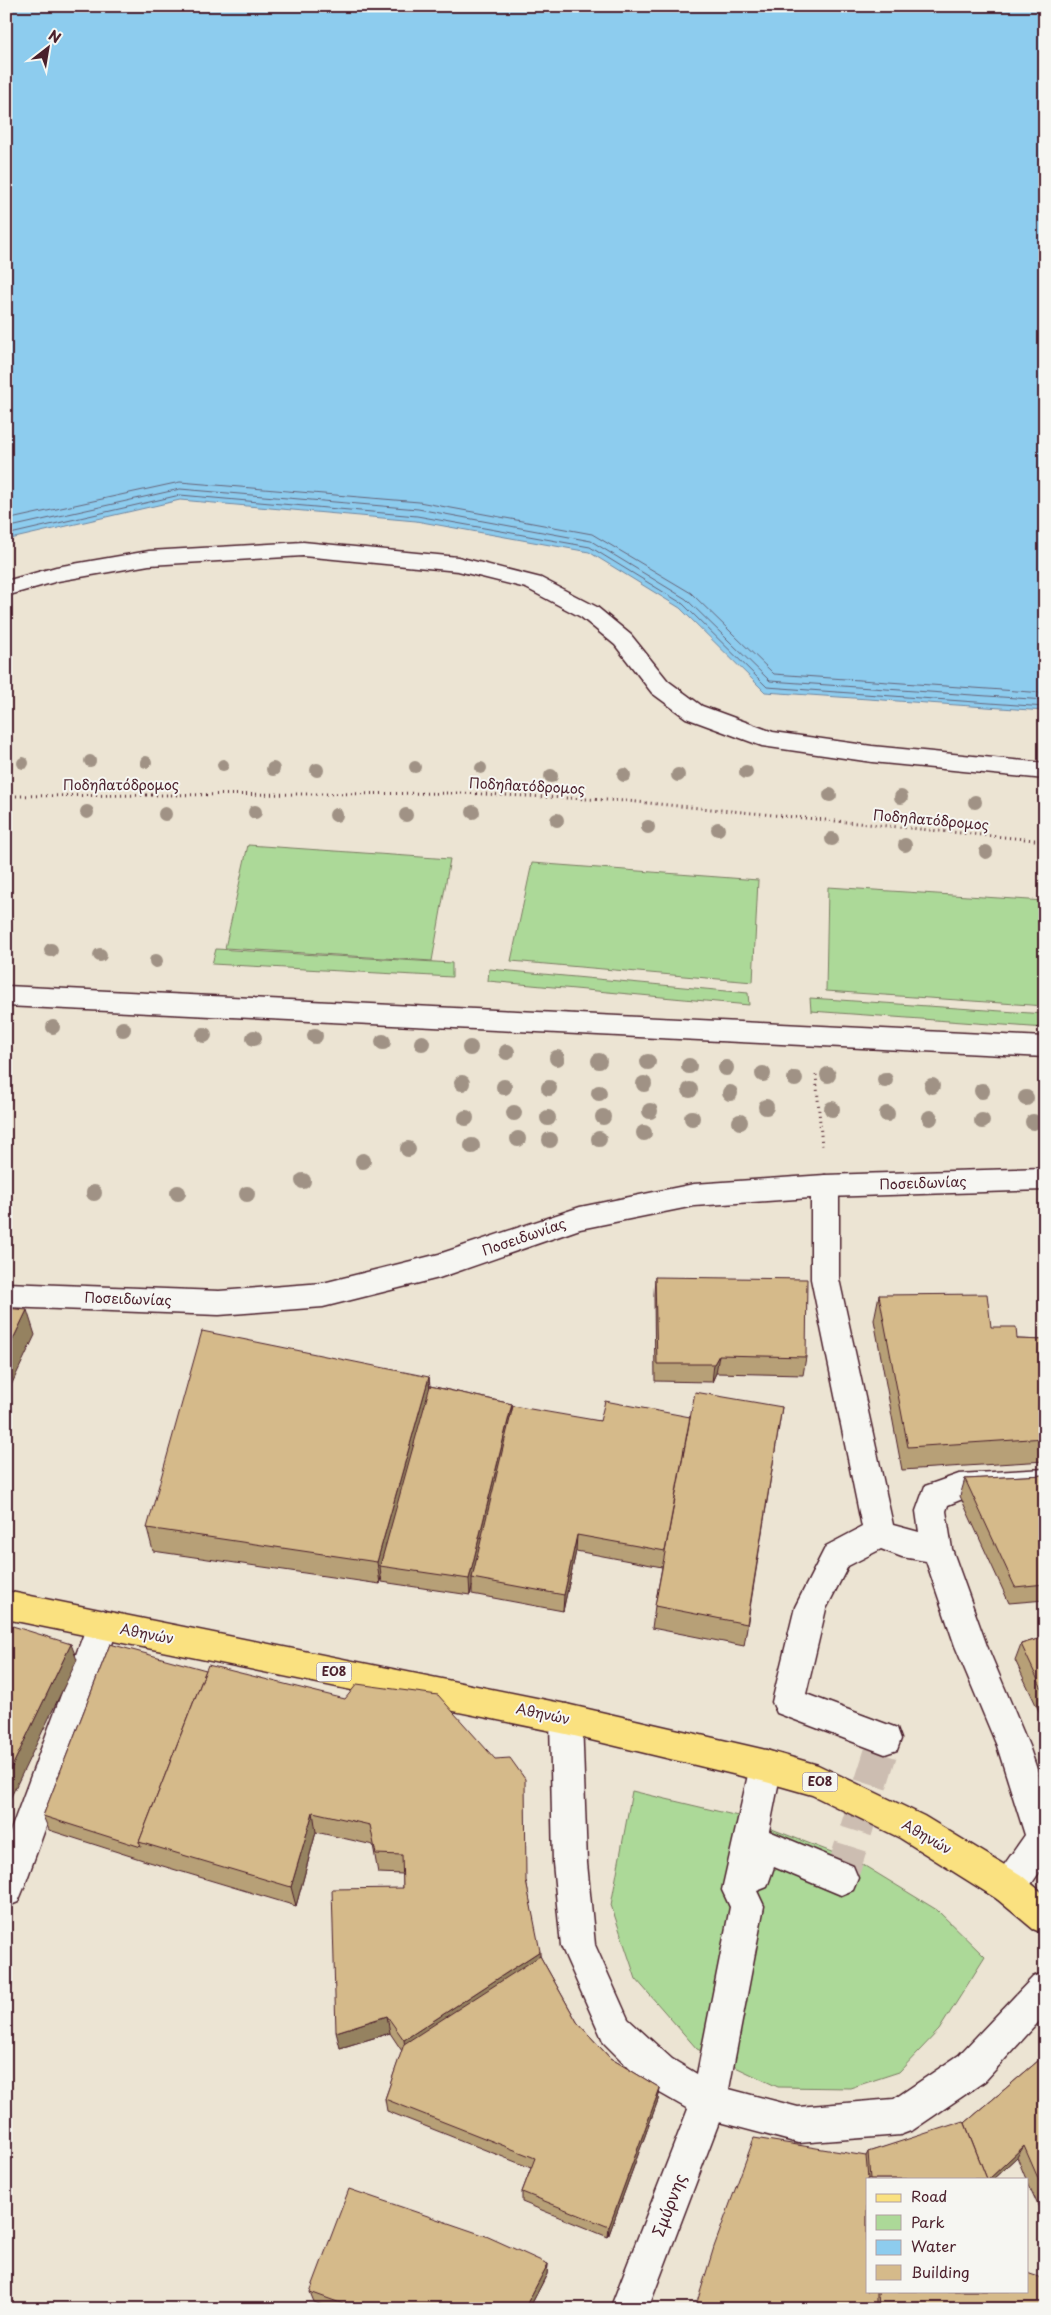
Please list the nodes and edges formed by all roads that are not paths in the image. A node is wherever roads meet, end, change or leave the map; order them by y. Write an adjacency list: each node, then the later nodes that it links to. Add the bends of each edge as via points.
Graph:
1 (6, 589): 2 (street, via 56,574 148,558 303,549 458,564 533,583 589,612 622,640 660,687 694,712 770,740)
2 (1045, 771)
3 (6, 996): 4 (street)
4 (1045, 1047)
5 (1045, 1180): 6 (street, Ποσειδωνίας)
6 (825, 1186): 7 (street, Ποσειδωνίας, via 694,1195 580,1218 439,1266 322,1295 219,1303); 9 (street, via 825,1279)
7 (6, 1295)
8 (1045, 1482): 10 (street, via 959,1488 936,1496 932,1511)
9 (879, 1534): 10 (street, via 902,1543); 14 (street, via 837,1556 811,1607 788,1702)
10 (937, 1549): 16 (street, via 1013,1746)
11 (6, 1605): 12 (main road, Αθηνών / ΕΟ8)
12 (103, 1625): 13 (main road, Αθηνών / ΕΟ8); 19 (street)
13 (566, 1719): 15 (main road, Αθηνών / ΕΟ8); 23 (street, via 570,1863 578,1946 616,2031 659,2072)
14 (885, 1739)
15 (766, 1766): 18 (main road, Αθηνών / ΕΟ8, via 818,1781 904,1823); 20 (street, via 739,1890)
16 (1044, 1838): 18 (street)
17 (841, 1878): 20 (street, Σμύρνης, via 762,1845)
18 (1009, 1887): 21 (main road, Αθηνών / ΕΟ8)
19 (6, 1890)
20 (747, 1906): 23 (street, Σμύρνης)
21 (1045, 1917)
22 (1045, 1989): 23 (street, via 972,2068 900,2118 798,2125)
23 (709, 2101): 24 (street, Σμύρνης)
24 (629, 2309)

